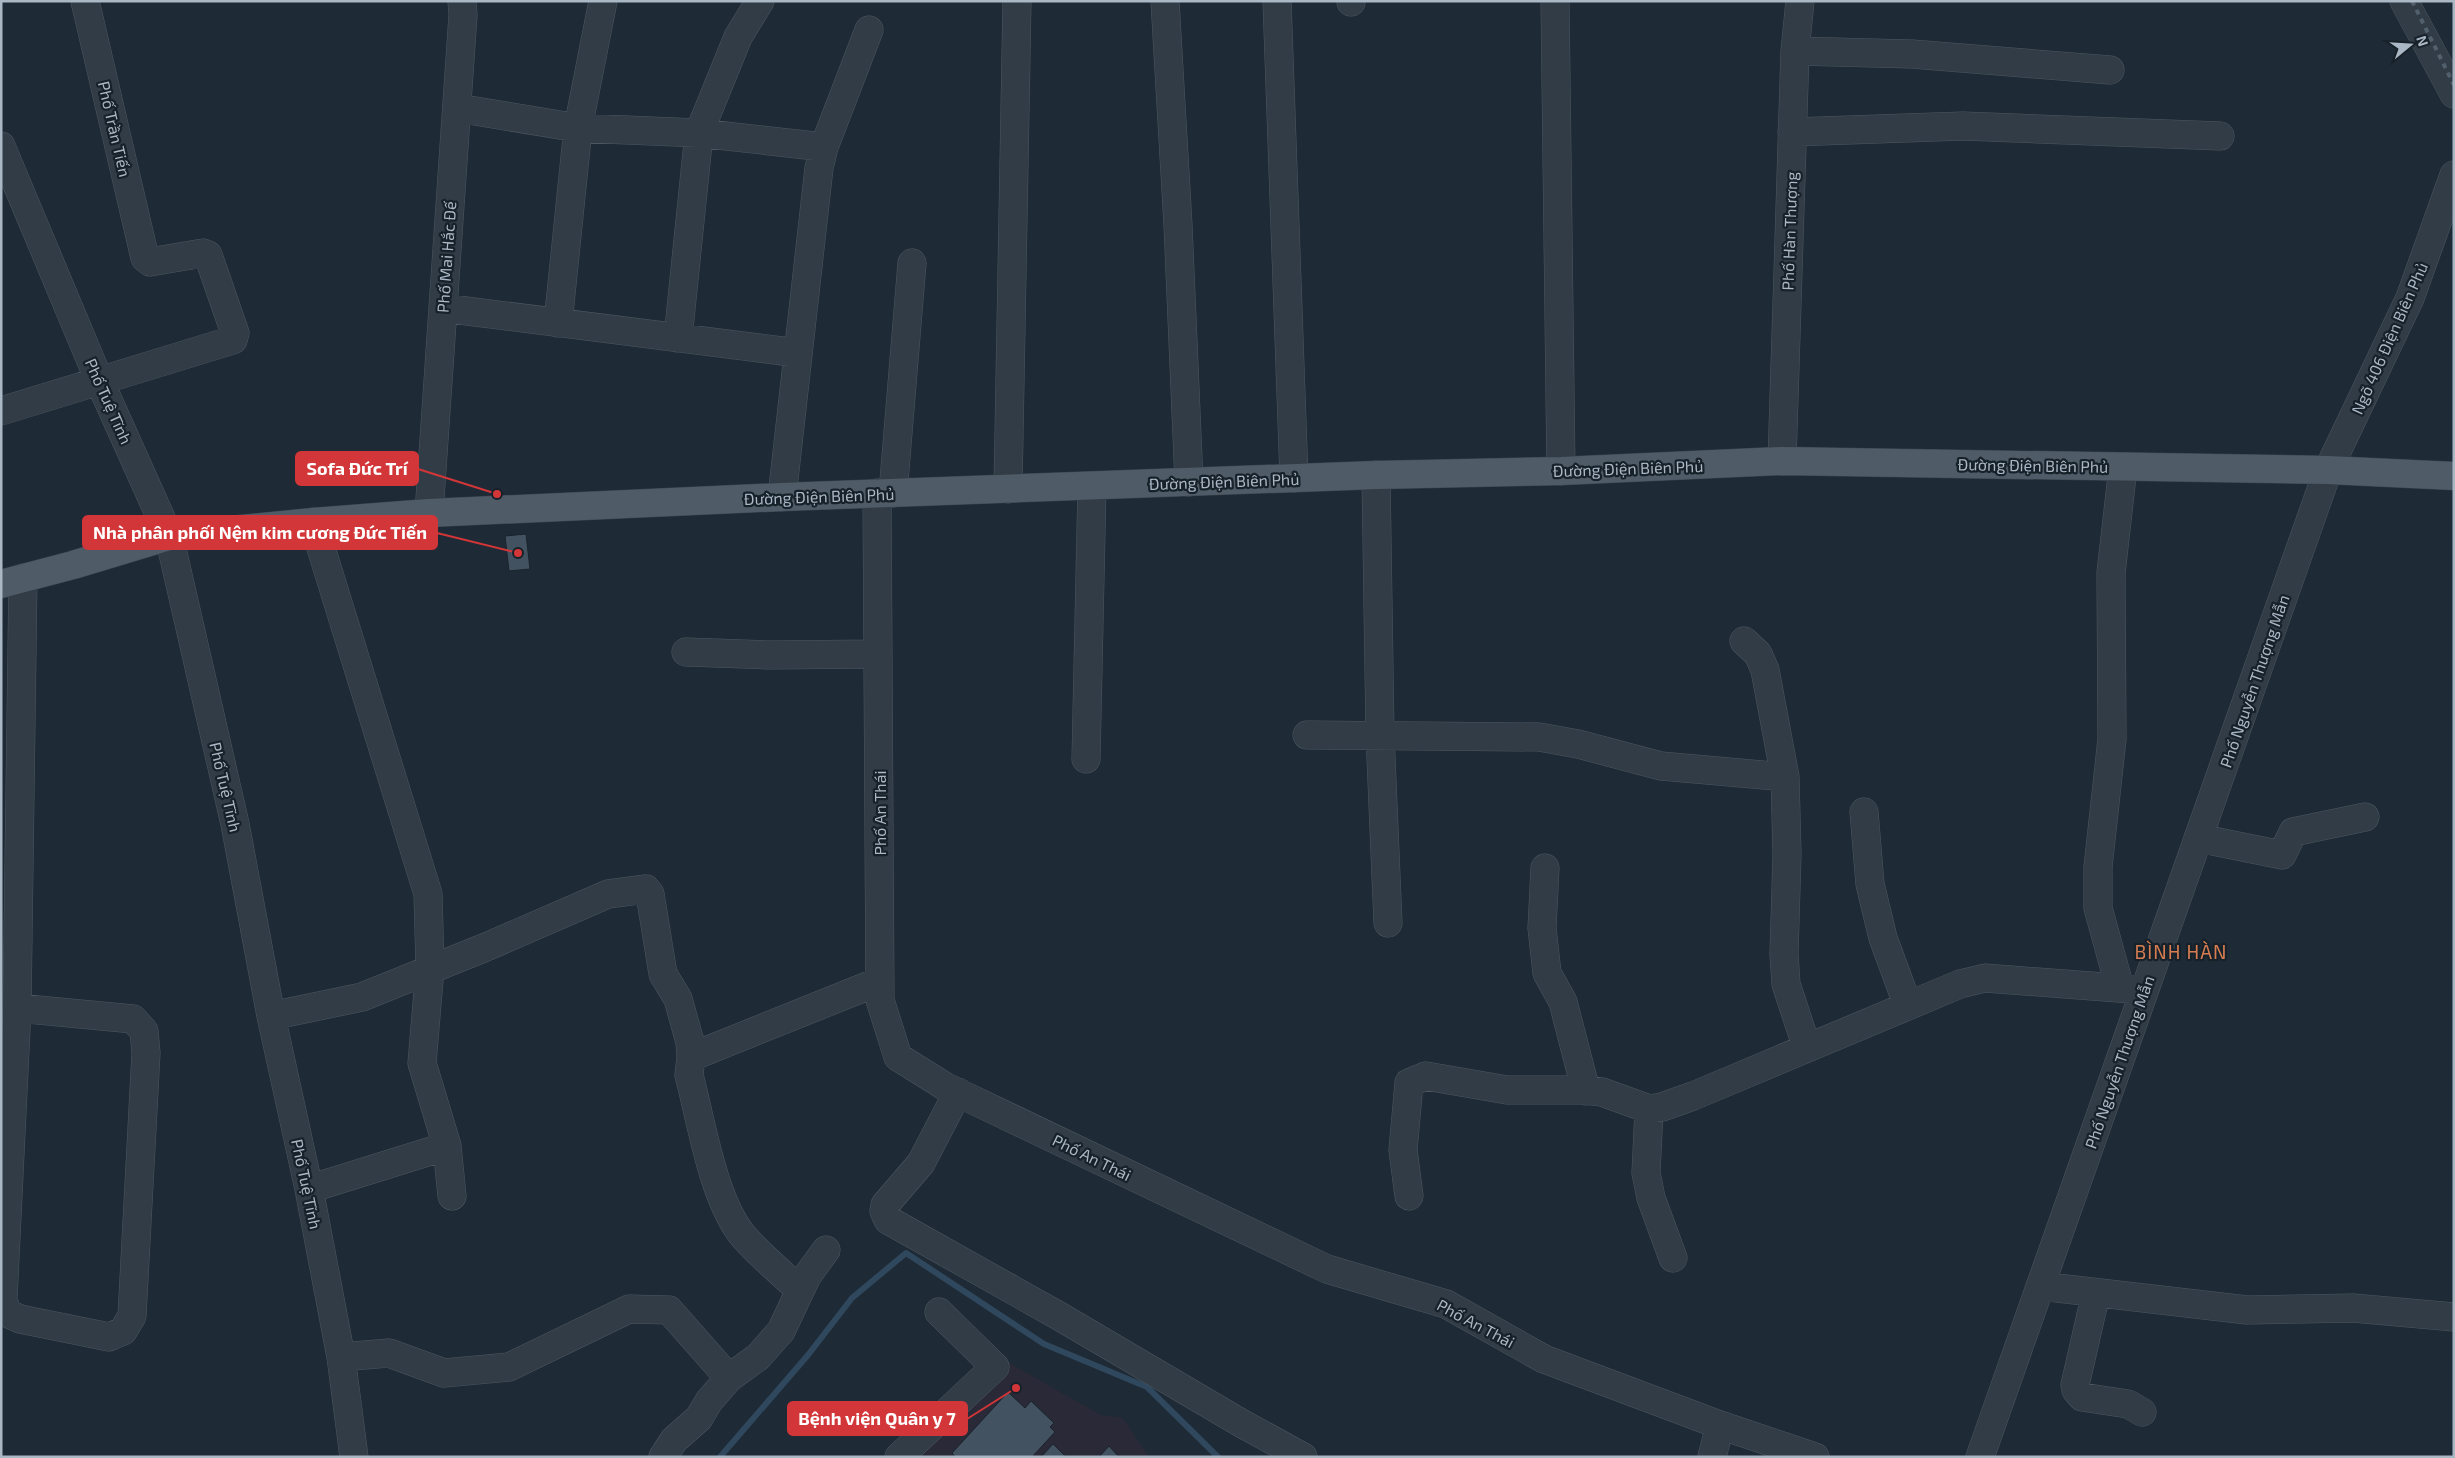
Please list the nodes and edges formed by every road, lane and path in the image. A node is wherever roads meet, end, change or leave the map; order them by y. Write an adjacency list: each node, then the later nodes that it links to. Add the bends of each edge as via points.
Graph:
1 (85, 1): 30 (street, Phố Trần Tiến, via 145,258 150,262 203,253 208,255 235,333 233,340)
2 (462, 1): 17 (street, Phố Mai Hắc Đế)
3 (603, 1): 18 (street)
4 (760, 1): 20 (street, via 738,37)
5 (1018, 1): 41 (street)
6 (1165, 1): 39 (street)
7 (1277, 1): 38 (street)
8 (1555, 1): 35 (street)
9 (1800, 1): 13 (street, Phố Hàn Thượng)
10 (2404, 1): 16 (street)
11 (2426, 1): 14 (street)
12 (869, 30): 23 (street)
13 (1795, 51): 15 (street, via 1912,54); 19 (street, Phố Hàn Thượng)
14 (2454, 60)
15 (2110, 70)
16 (2454, 94)
17 (457, 108): 18 (street); 26 (street, Phố Mai Hắc Đế)
18 (578, 128): 20 (street); 27 (street)
19 (1792, 132): 21 (street, via 1963,126); 32 (street, Phố Hàn Thượng)
20 (699, 133): 23 (street); 28 (street)
21 (2220, 136)
22 (1, 146): 30 (street, Phố Tuệ Tĩnh)
23 (824, 147): 29 (street)
24 (2454, 175): 34 (street, Ngõ 406 Điện Biên Phủ, via 2410,298)
25 (912, 263): 42 (street, Phố An Thái)
26 (443, 308): 27 (street); 44 (street, Phố Mai Hắc Đế)
27 (558, 323): 28 (street)
28 (678, 338): 29 (street)
29 (798, 353): 43 (street)
30 (99, 380): 31 (street); 46 (street, Phố Tuệ Tĩnh)
31 (1, 411)
32 (1782, 461): 33 (main road, Đường Điện Biên Phủ); 35 (main road, Đường Điện Biên Phủ)
33 (2123, 467): 34 (main road, Đường Điện Biên Phủ); 62 (street, via 2111,573 2112,739 2098,867 2098,908)
34 (2328, 470): 37 (main road, Đường Điện Biên Phủ); 57 (street, Phố Nguyễn Thượng Mẫn)
35 (1560, 471): 36 (main road, Đường Điện Biên Phủ)
36 (1376, 475): 38 (main road, Đường Điện Biên Phủ); 51 (street)
37 (2454, 476)
38 (1294, 478): 39 (main road, Đường Điện Biên Phủ)
39 (1189, 482): 40 (main road, Đường Điện Biên Phủ)
40 (1092, 486): 41 (main road, Đường Điện Biên Phủ); 53 (street)
41 (1008, 489): 42 (main road, Đường Điện Biên Phủ)
42 (885, 493): 43 (main road, Đường Điện Biên Phủ); 50 (street, Phố An Thái)
43 (782, 497): 44 (main road, Đường Điện Biên Phủ)
44 (428, 513): 45 (main road, Đường Điện Biên Phủ)
45 (313, 522): 46 (main road, Đường Điện Biên Phủ); 60 (street, via 428,894)
46 (170, 536): 47 (main road, Đường Điện Biên Phủ); 65 (street, Phố Tuệ Tĩnh, via 235,824)
47 (12, 581): 64 (street)
48 (1744, 640): 54 (street, via 1758,654 1765,670)
49 (686, 652): 50 (street)
50 (878, 654): 61 (street, Phố An Thái)
51 (1380, 734): 52 (street); 54 (street, via 1539,737 1660,766); 59 (street)
52 (1307, 735)
53 (1086, 759)
54 (1785, 777): 66 (street, via 1786,984)
55 (1864, 812): 63 (street, via 1870,884 1883,938)
56 (2365, 818): 57 (street, via 2293,832 2282,855)
57 (2198, 838): 62 (street, Phố Nguyễn Thượng Mẫn)
58 (1545, 868): 68 (street, via 1542,928 1547,973 1564,1002)
59 (1388, 924)
60 (430, 968): 65 (street, via 362,997); 67 (street, via 608,894 646,889 650,894 663,974 678,999); 71 (street, via 422,1063)
61 (880, 981): 67 (street); 69 (street, Phố An Thái, via 880,1000 898,1057)
62 (2132, 989): 63 (street, via 1986,978 1960,984); 77 (street, Phố Nguyễn Thượng Mẫn)
63 (1908, 1006): 66 (street)
64 (17, 1008): 64 (street, via 133,1019 144,1031 146,1053 132,1316 123,1331 109,1337 20,1319 7,1313 3,1299)
65 (271, 1016): 72 (street, Phố Tuệ Tĩnh)
66 (1807, 1048): 70 (street, via 1693,1096)
67 (691, 1057): 78 (street, via 689,1074 716,1179 729,1211 743,1236)
68 (1586, 1091): 70 (street, via 1602,1092); 74 (street, via 1507,1090 1426,1076 1408,1083 1403,1150)
69 (958, 1092): 85 (street, Phố An Thái, via 1327,1269 1446,1304 1544,1360); 89 (street, via 921,1163 885,1204 888,1220)
70 (1649, 1109): 76 (street, via 1646,1173 1651,1198)
71 (447, 1146): 72 (street); 73 (street)
72 (309, 1189): 82 (street, Phố Tuệ Tĩnh)
73 (452, 1196)
74 (1409, 1196)
75 (826, 1250): 78 (street)
76 (1673, 1258)
77 (2040, 1286): 79 (street); 92 (street, Phố Nguyễn Thượng Mẫn)
78 (800, 1290): 83 (street, via 781,1330 758,1357)
79 (2096, 1293): 81 (street, via 2247,1310 2353,1308); 84 (street, via 2076,1390 2082,1397 2128,1404)
80 (939, 1312): 88 (street, via 995,1367)
81 (2454, 1317)
82 (341, 1357): 83 (street, via 389,1353 444,1373 509,1367 629,1309 670,1310); 86 (street, Phố Tuệ Tĩnh)
83 (729, 1378): 87 (street, via 699,1418 674,1440)
84 (2142, 1412)
85 (1720, 1425): 90 (street); 91 (street, Phố An Thái)
86 (354, 1457)
87 (663, 1457)
88 (899, 1457)
89 (1303, 1457)
90 (1712, 1457)
91 (1815, 1457)
92 (1980, 1457)

